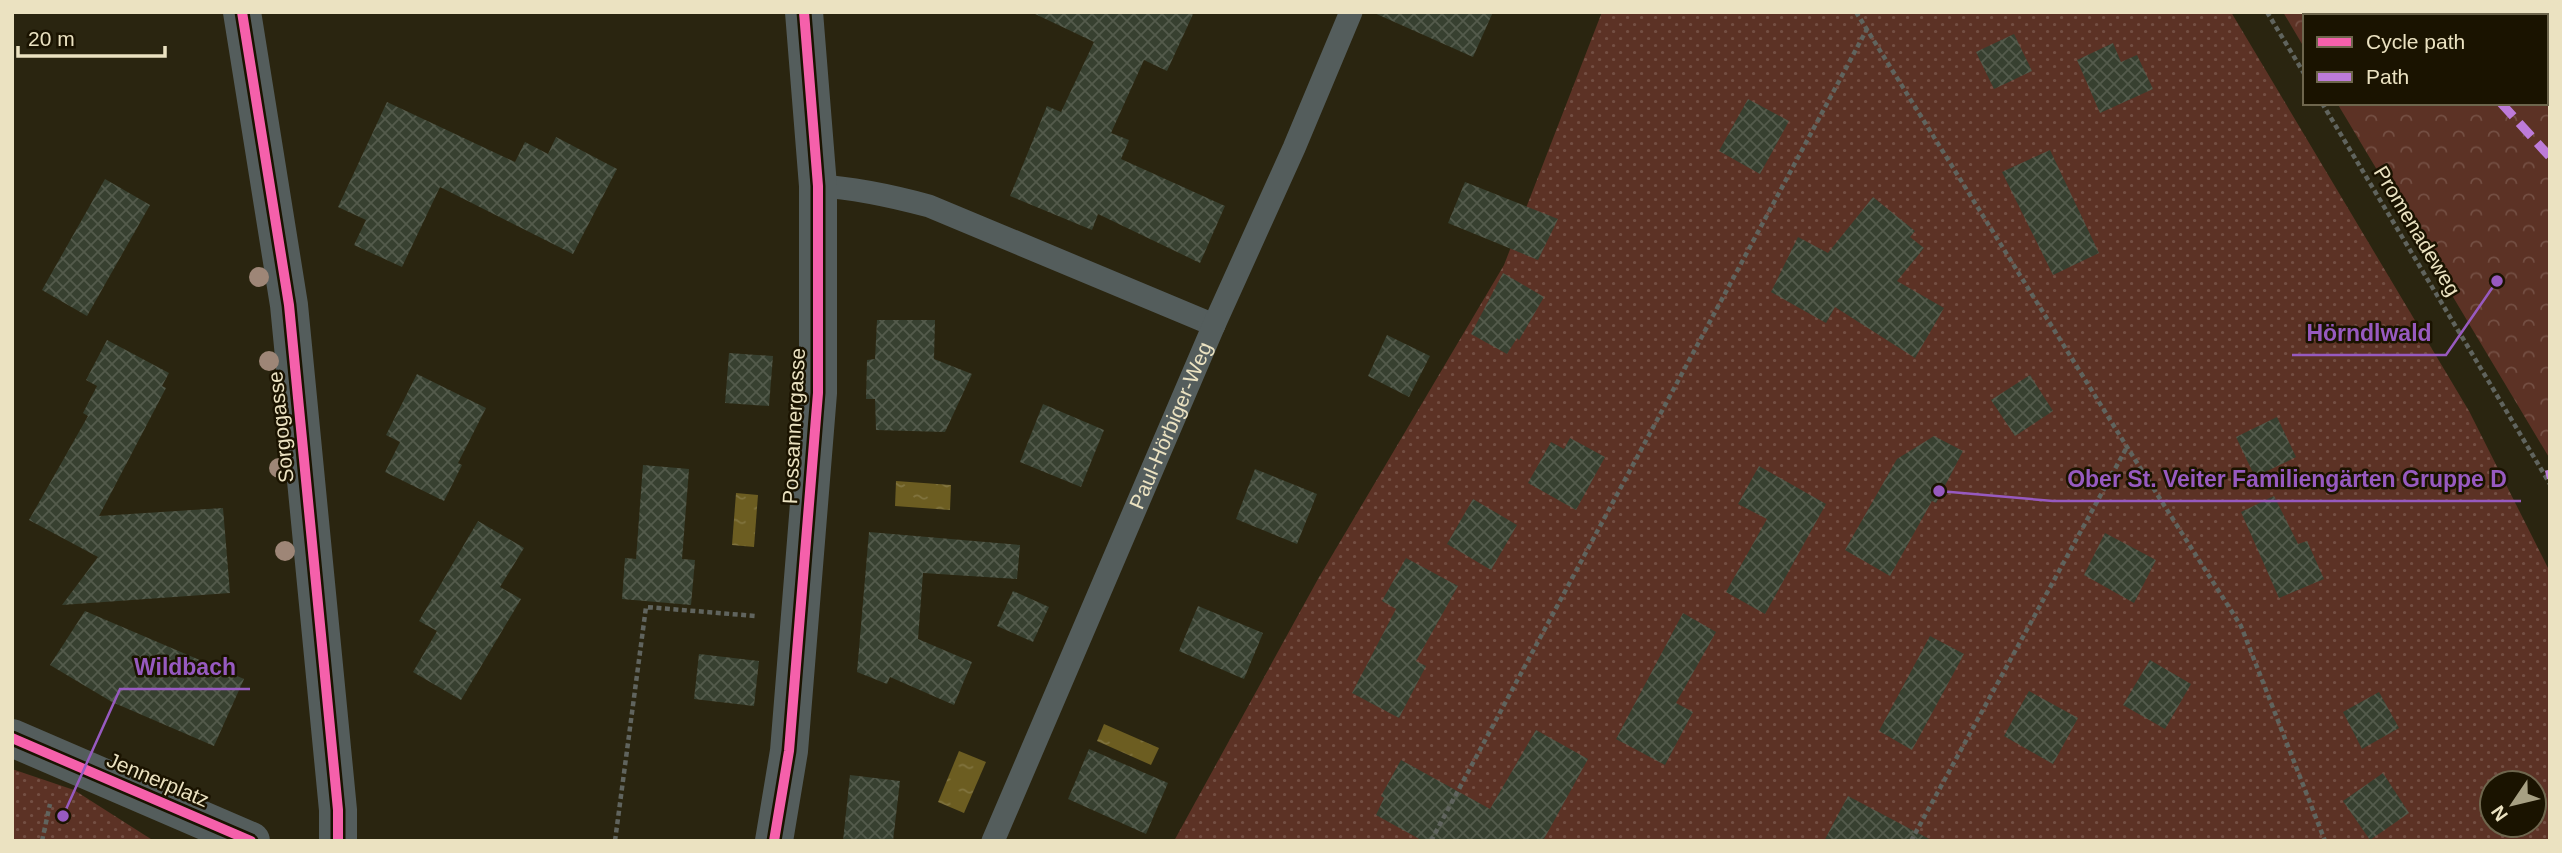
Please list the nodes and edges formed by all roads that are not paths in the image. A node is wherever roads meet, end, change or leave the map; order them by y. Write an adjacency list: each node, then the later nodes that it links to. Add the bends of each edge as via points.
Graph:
1 (242, 12): 8 (street, Sorgogasse, via 289,305)
2 (804, 12): 4 (street, Possannergasse)
3 (1351, 12): 5 (lane, Paul-Hörbiger-Weg)
4 (818, 186): 5 (lane, via 883,194 929,206); 9 (street, Possannergasse, via 818,393 789,751)
5 (1214, 325): 10 (lane, Paul-Hörbiger-Weg)
6 (12, 738): 7 (street, Jennerplatz)
7 (251, 841)
8 (338, 841)
9 (774, 841)
10 (993, 841)

